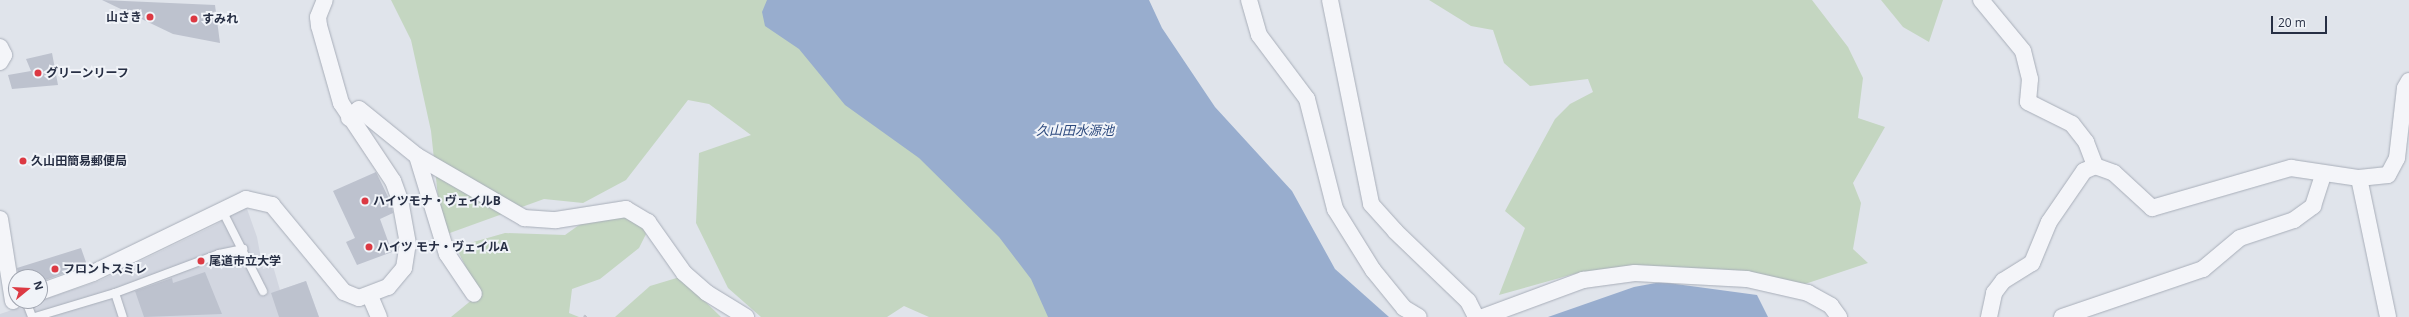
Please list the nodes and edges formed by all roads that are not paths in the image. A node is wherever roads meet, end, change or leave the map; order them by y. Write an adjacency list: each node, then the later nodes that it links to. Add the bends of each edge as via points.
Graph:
1 (325, 0): 8 (street, via 318,17 319,26 341,103)
2 (1249, 0): 28 (street, via 1259,35 1307,99 1335,209 1373,270 1404,308)
3 (1330, 0): 29 (street, via 1371,204 1395,232 1468,302)
4 (1981, 0): 10 (street, via 2023,51 2030,79 2028,102 2072,124 2086,142)
5 (0, 47): 6 (street, via 4,55)
6 (0, 62)
7 (2409, 81): 12 (street, via 2405,88 2397,158 2388,175)
8 (349, 118): 9 (street, via 359,109); 21 (street, via 393,181 408,244 404,268 388,287)
9 (417, 156): 20 (street, via 447,254); 27 (street, via 524,218 556,220 626,209 648,222 684,273 707,293)
10 (2095, 166): 11 (street, via 2114,173 2152,208 2291,168); 32 (street, via 2084,171 2049,222 2032,263 2003,281 1994,293)
11 (2323, 175): 12 (street); 33 (street, via 2312,206 2294,220 2240,238 2203,269)
12 (2359, 178): 34 (street)
13 (222, 210): 15 (lane); 17 (street, via 93,273); 21 (street, via 246,198 272,205 344,292 359,298)
14 (0, 219): 16 (street)
15 (244, 249): 18 (lane); 19 (lane, via 219,254)
16 (9, 269)
17 (48, 289)
18 (263, 291)
19 (115, 293): 24 (lane); 25 (lane)
20 (474, 294)
21 (370, 296): 26 (street)
22 (23, 309): 23 (lane)
23 (32, 317)
24 (35, 317)
25 (123, 317)
26 (379, 317)
27 (746, 317)
28 (1418, 317)
29 (1476, 317)
30 (1483, 317): 31 (street, via 1583,280 1635,273 1747,279 1808,293 1831,306)
31 (1839, 317)
32 (1989, 317)
33 (2062, 317)
34 (2388, 317)

